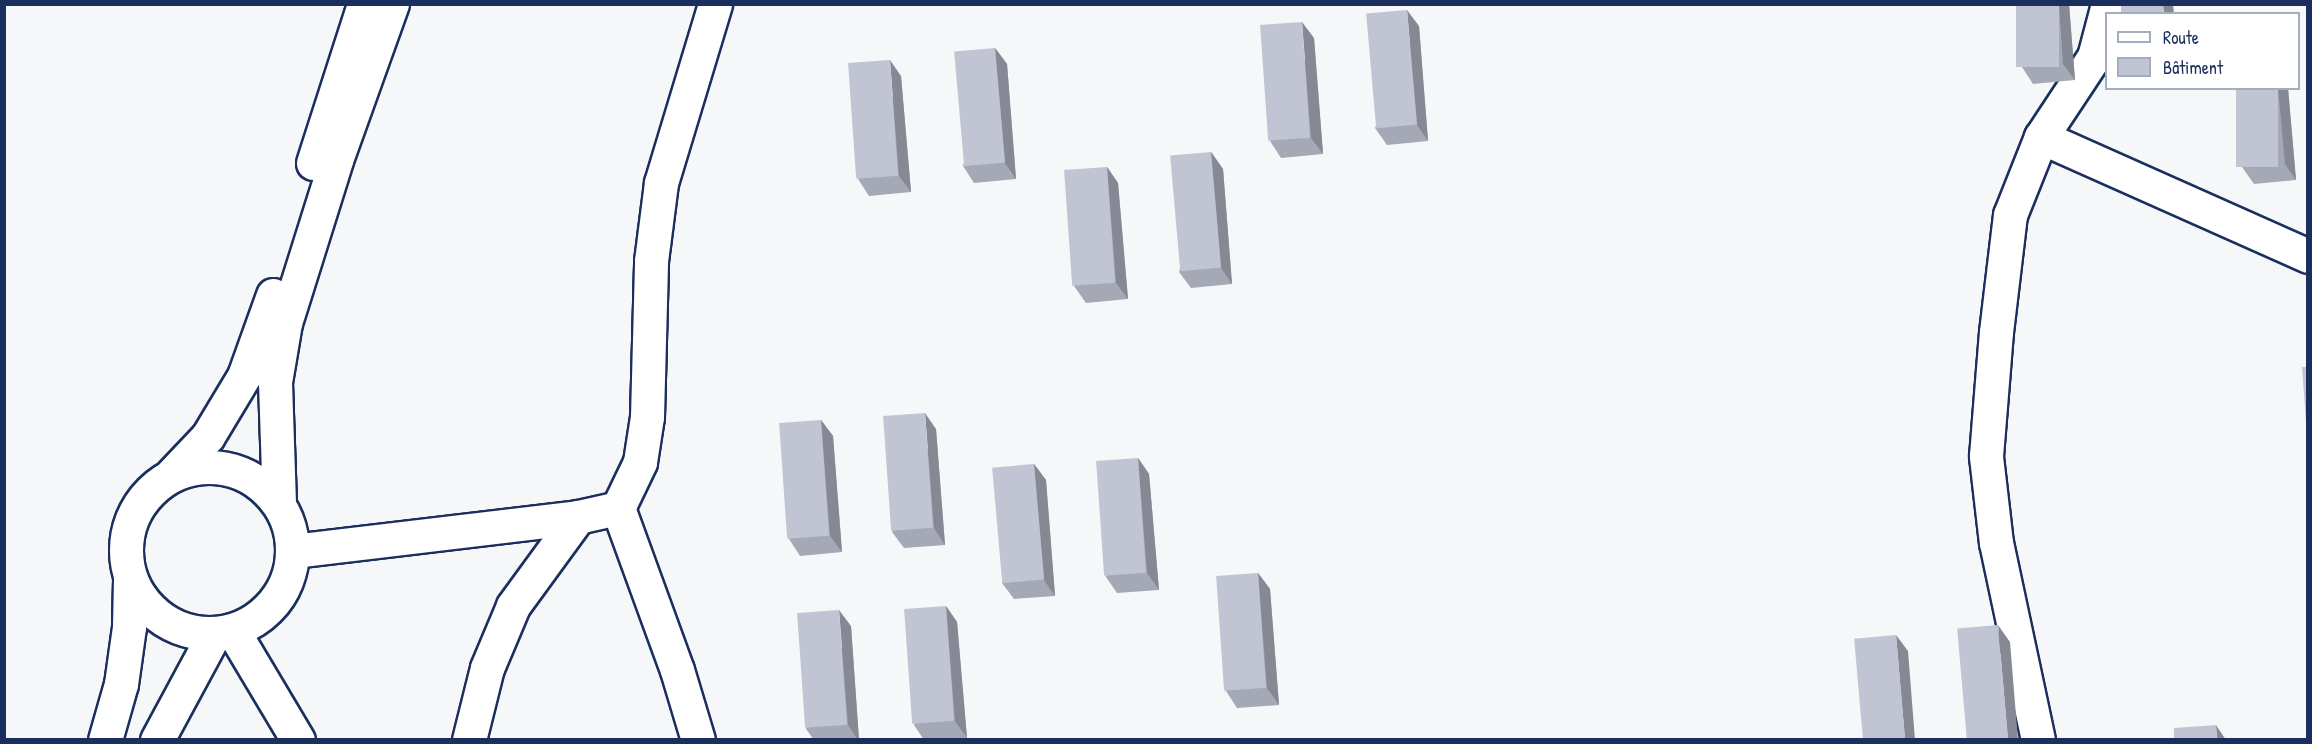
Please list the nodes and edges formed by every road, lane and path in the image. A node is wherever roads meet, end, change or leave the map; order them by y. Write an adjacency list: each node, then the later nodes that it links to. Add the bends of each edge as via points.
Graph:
1 (364, 4): 7 (street, via 267,318 244,376 208,436)
2 (392, 4): 8 (street, via 336,160 285,322 275,382)
3 (715, 4): 9 (street, via 662,183 651,261 646,417 640,462)
4 (2105, 15): 5 (street, via 2094,57)
5 (2041, 137): 6 (street); 19 (street, via 2010,215 1995,332 1986,456 1996,543)
6 (2307, 256)
7 (172, 474): 8 (street, via 200,465 231,468 258,481); 12 (street, via 147,492 131,518 125,548)
8 (279, 503): 11 (street, via 291,529)
9 (618, 508): 10 (street); 18 (street)
10 (579, 517): 11 (street); 17 (street, via 513,606 487,668)
11 (292, 551): 13 (street, via 287,582 274,604 255,620)
12 (129, 578): 13 (street, via 149,609 179,629); 14 (street, via 129,627 121,684)
13 (223, 633): 15 (street); 16 (street)
14 (105, 740)
15 (157, 740)
16 (298, 740)
17 (469, 740)
18 (698, 740)
19 (2038, 740)

